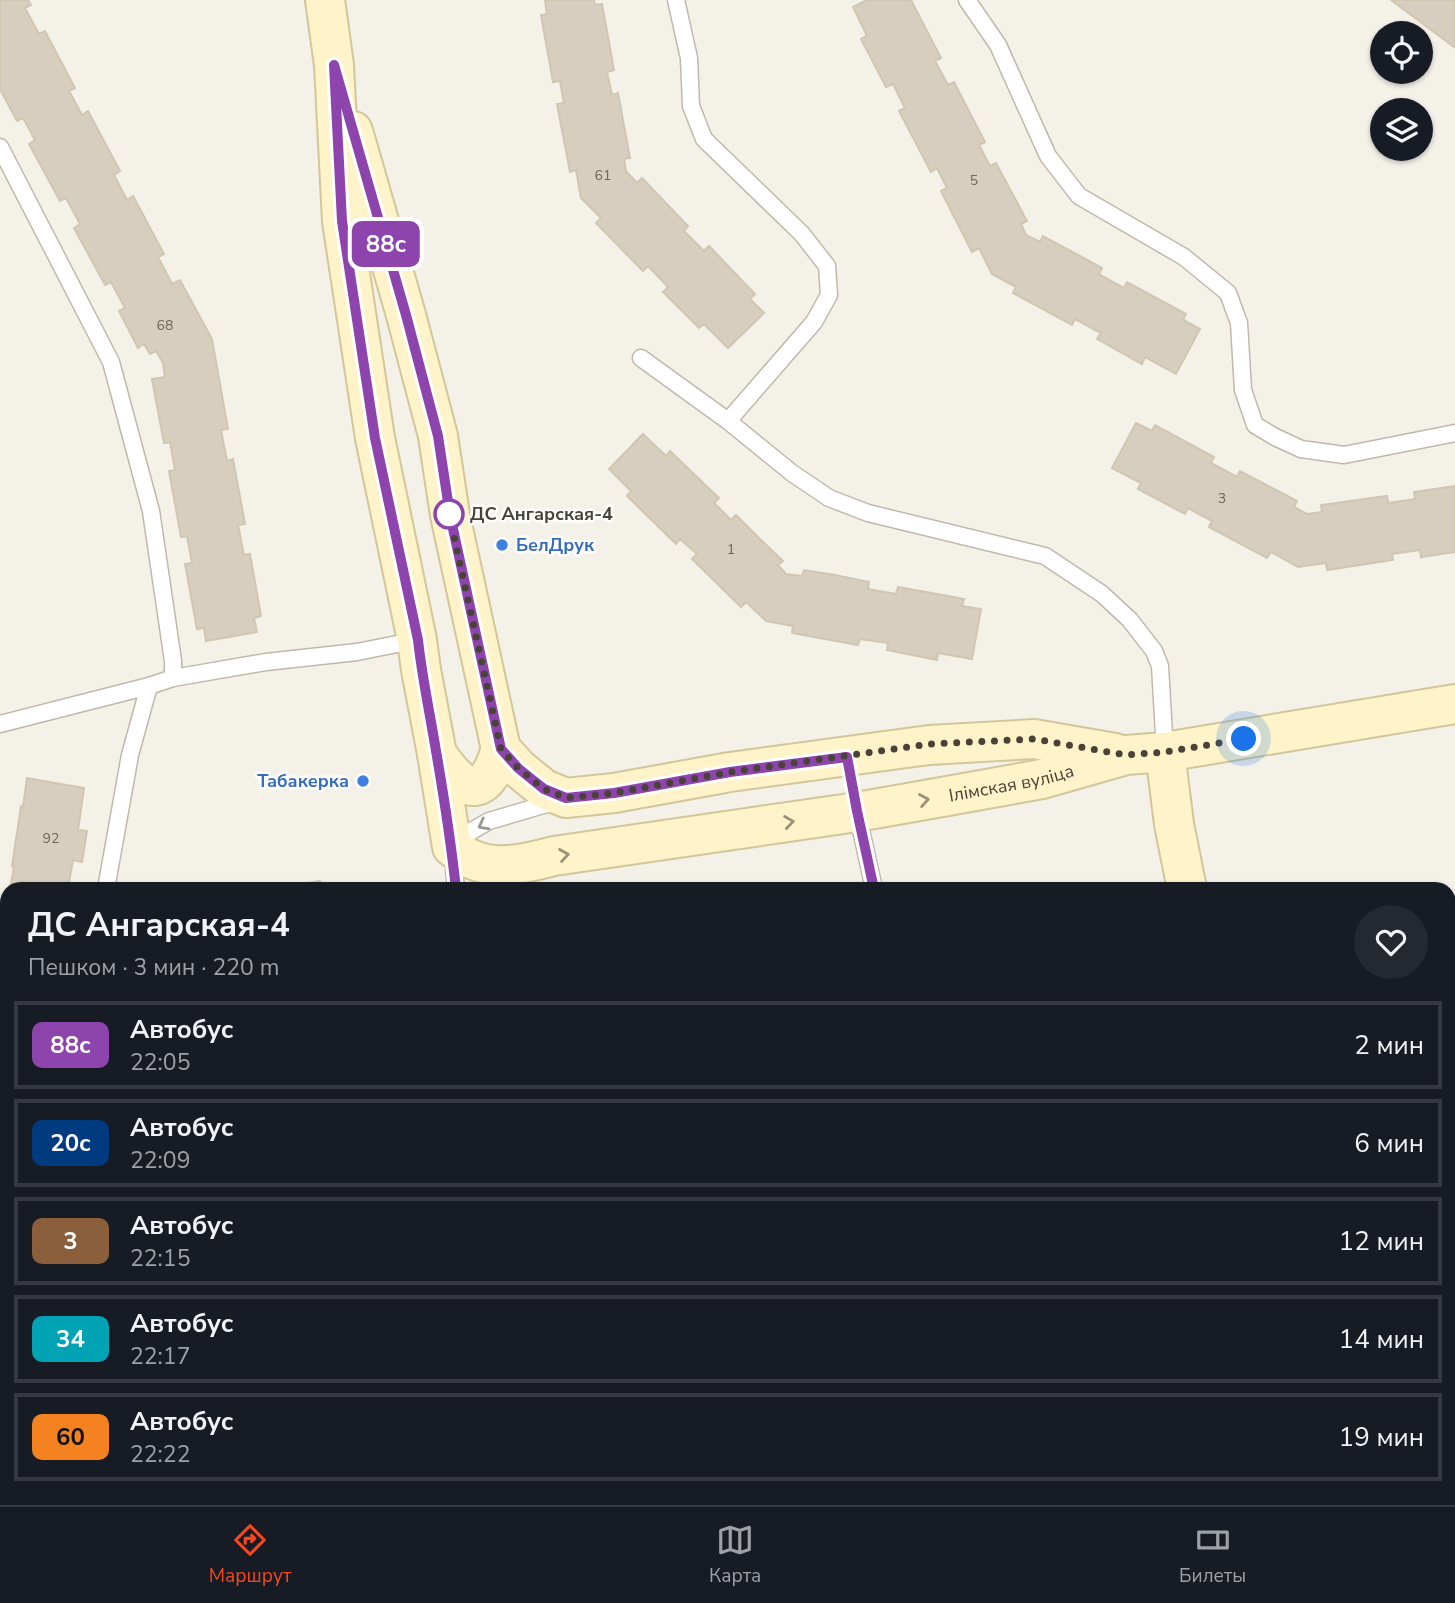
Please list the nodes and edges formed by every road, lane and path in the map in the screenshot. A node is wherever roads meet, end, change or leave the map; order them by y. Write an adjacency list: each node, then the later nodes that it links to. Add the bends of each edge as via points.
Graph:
1 (325, 0): 4 (main road)
2 (676, 0): 7 (lane, via 689,58 691,106 704,139 802,234 827,266 829,295 814,322)
3 (967, 0): 8 (lane, via 998,45 1048,156 1079,196 1184,257 1227,293 1239,323 1242,390 1255,425 1301,449 1344,455)
4 (334, 65): 9 (main road); 10 (main road, via 342,221)
5 (0, 146): 12 (lane, via 111,362 150,511)
6 (641, 358): 7 (lane)
7 (729, 421): 17 (lane, via 829,498 868,513 1045,556 1102,594 1130,620 1160,666)
8 (1455, 433)
9 (438, 436): 10 (main road, via 409,410 395,411); 16 (main road, via 450,515)
10 (375, 438): 11 (main road)
11 (418, 640): 12 (lane); 18 (main road)
12 (173, 678): 13 (lane)
13 (149, 686): 15 (lane); 24 (lane, via 130,755)
14 (1455, 704): 17 (main road, Ілімская вуліца)
15 (0, 724)
16 (501, 749): 18 (main road, via 489,777 471,786 453,776); 21 (main road, via 544,789)
17 (1165, 752): 19 (main road, Ілімская вуліца); 27 (main road)
18 (437, 754): 23 (main road)
19 (1126, 755): 20 (main road, via 1034,739 929,744); 22 (main road, Ілімская вуліца, one-way to 19, via 1042,779)
20 (847, 757): 21 (main road); 22 (main road)
21 (566, 798): 23 (lane, one-way to 23, via 489,821)
22 (857, 811): 23 (main road, Ілімская вуліца, one-way to 22, via 472,860 511,873 554,856); 26 (lane)
23 (452, 847): 25 (lane)
24 (107, 882)
25 (455, 882)
26 (872, 882)
27 (1186, 882)

